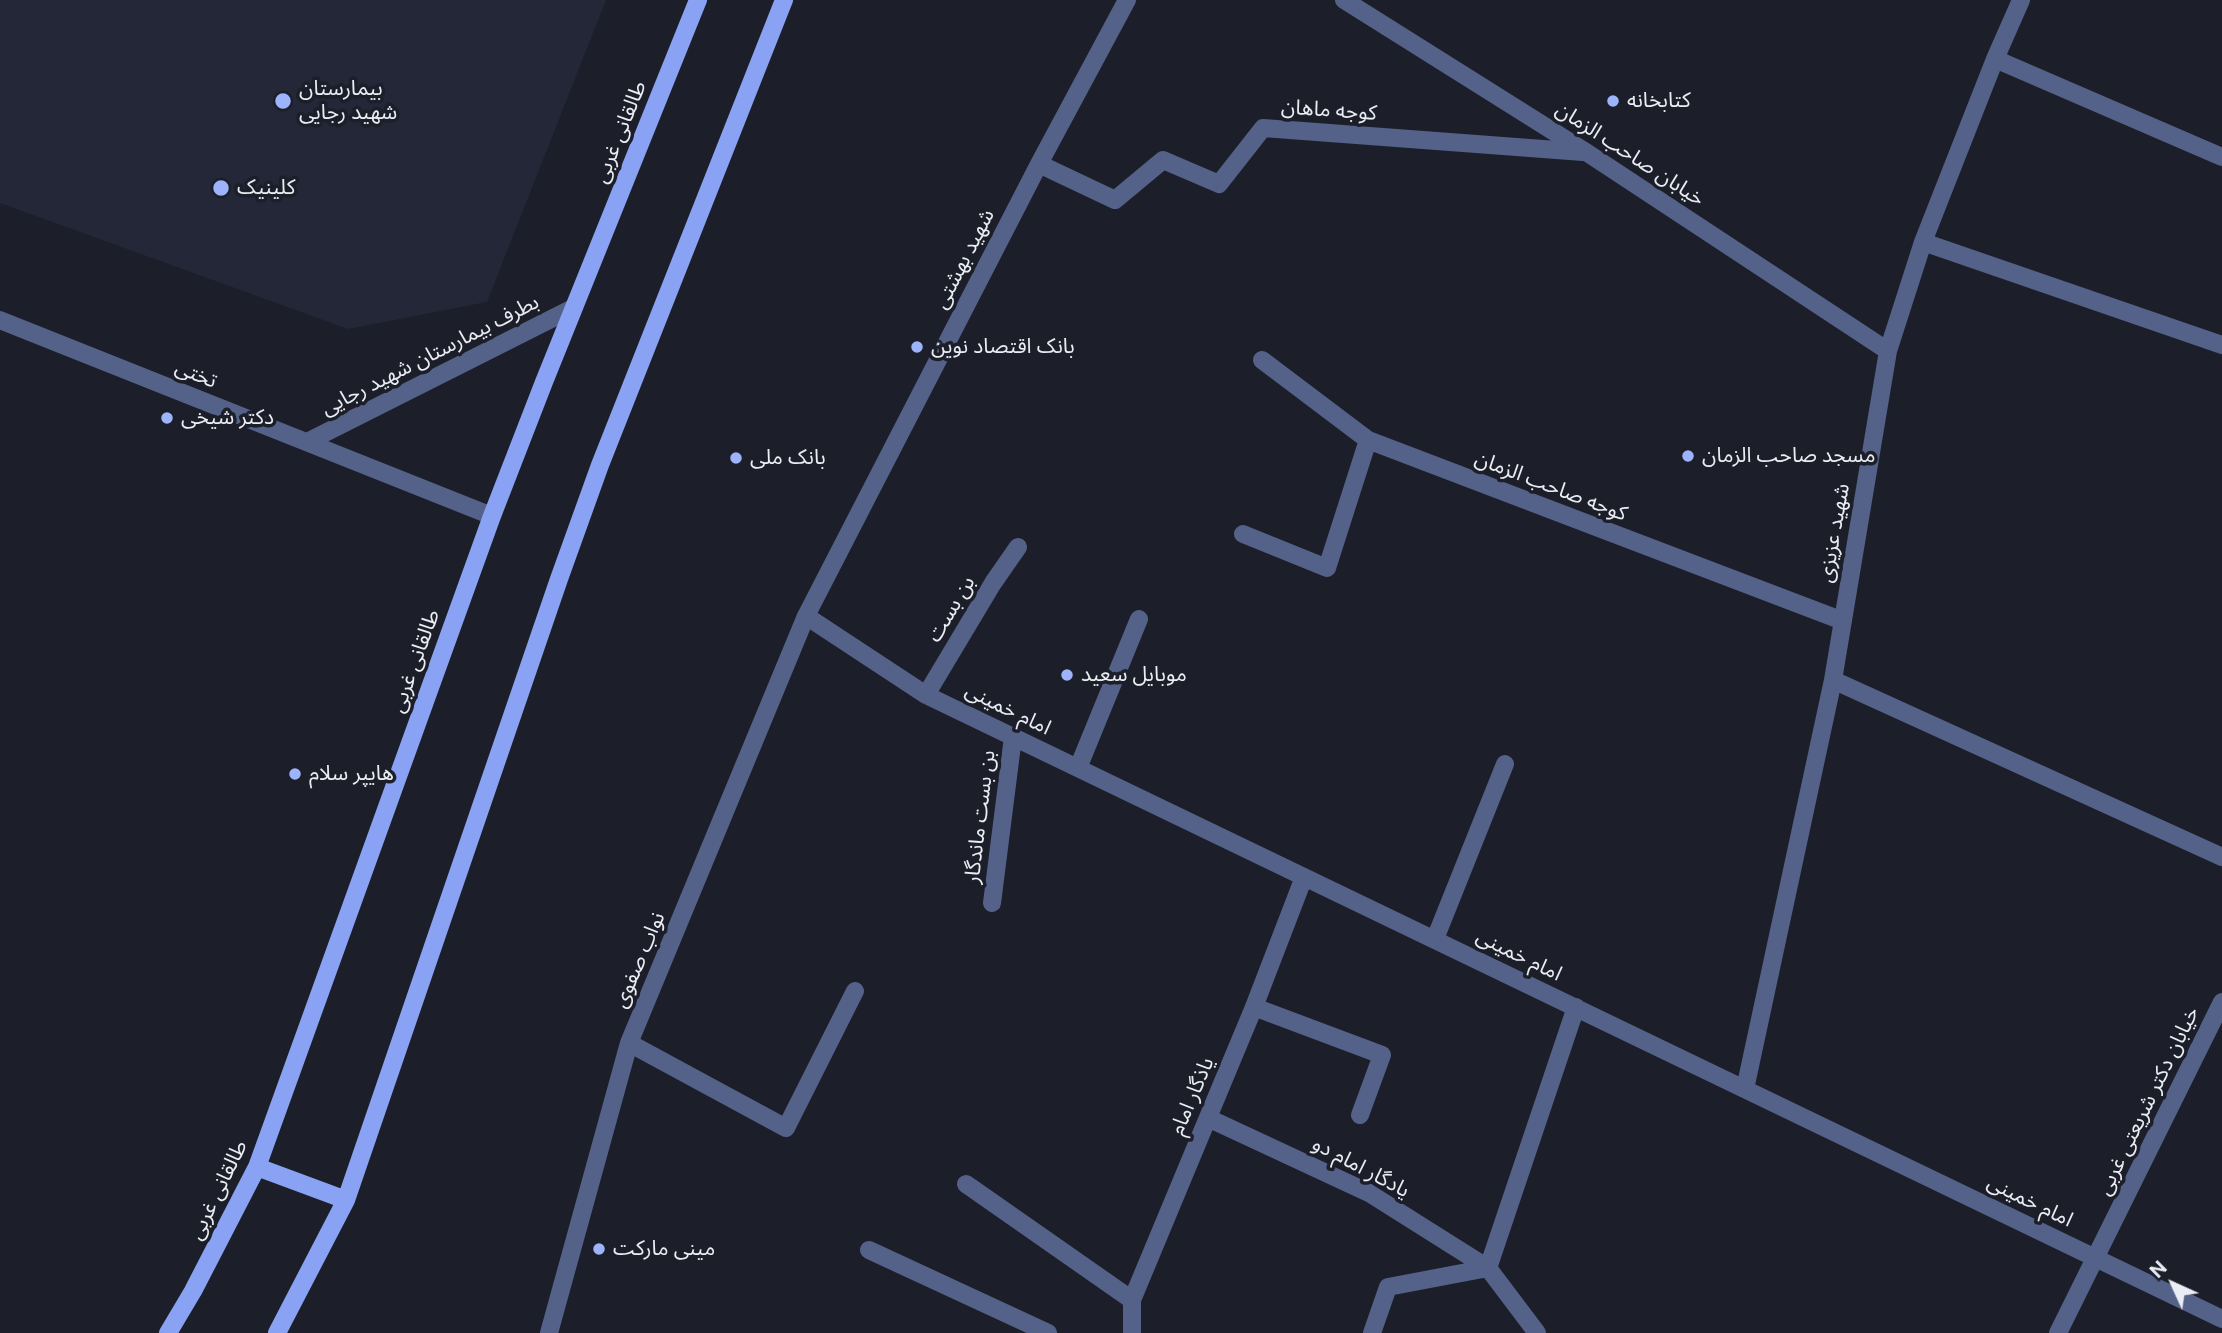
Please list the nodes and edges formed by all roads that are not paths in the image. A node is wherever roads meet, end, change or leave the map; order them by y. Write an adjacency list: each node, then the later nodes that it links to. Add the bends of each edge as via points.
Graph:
1 (698, 0): 11 (main road, طالقانی غربی)
2 (783, 0): 43 (main road, via 600,465)
3 (1127, 0): 9 (street, شهید بهشتی)
4 (1344, 0): 7 (street, خیابان صاحب الزمان)
5 (2021, 0): 6 (street, شهید عزیزی)
6 (1995, 59): 8 (street); 10 (street, شهید عزیزی)
7 (1586, 152): 9 (street, کوجه ماهان, via 1263,128 1219,184 1163,160 1115,200); 14 (street, خیابان صاحب الزمان)
8 (2222, 157)
9 (1039, 164): 21 (street, شهید بهشتی)
10 (1923, 242): 13 (street); 14 (street, شهید عزیزی)
11 (573, 308): 17 (street, بطرف بیمارستان شهید رجایی); 18 (main road, طالقانی غربی)
12 (0, 320): 17 (street, تختی)
13 (2222, 345)
14 (1888, 351): 23 (street, شهید عزیزی)
15 (1262, 360): 16 (street, کوجه صاحب الزمان)
16 (1368, 440): 19 (street, via 1327,568); 23 (street, کوجه صاحب الزمان)
17 (307, 442): 18 (street, تختی)
18 (492, 516): 41 (main road, طالقانی غربی)
19 (1243, 534)
20 (1018, 547): 25 (street, بن بست)
21 (806, 615): 25 (street, امام خمینی); 37 (street, نواب صفوی)
22 (1139, 619): 28 (street)
23 (1843, 621): 24 (street, شهید عزیزی)
24 (1833, 680): 29 (street); 38 (street, شهید عزیزی)
25 (926, 695): 26 (street, امام خمینی)
26 (1013, 737): 28 (street, امام خمینی); 31 (street, بن بست ماندگار)
27 (1505, 764): 32 (street)
28 (1078, 768): 30 (street, امام خمینی)
29 (2222, 857)
30 (1304, 877): 32 (street, امام خمینی); 35 (street, یاذگار امام)
31 (992, 903)
32 (1435, 939): 36 (street, امام خمینی)
33 (855, 991): 37 (street, via 786,1128)
34 (2222, 1002): 45 (street, خیابان دکتر شریعتی غربی)
35 (1254, 1007): 39 (street, via 1382,1055); 40 (street, یاذگار امام)
36 (1576, 1007): 38 (street, امام خمینی); 46 (street)
37 (629, 1042): 51 (street, نواب صفوی)
38 (1745, 1089): 45 (street, امام خمینی)
39 (1360, 1115)
40 (1208, 1118): 46 (street, یادگار امام دو, via 1369,1193); 47 (street, یاذگار امام)
41 (257, 1167): 43 (main road); 49 (main road, طالقانی غربی)
42 (967, 1184): 47 (street)
43 (346, 1200): 50 (main road)
44 (869, 1250): 52 (street)
45 (2095, 1258): 48 (street, امام خمینی); 56 (street, خیابان دکتر شریعتی غربی)
46 (1488, 1268): 54 (street, via 1388,1287); 55 (street)
47 (1132, 1300): 53 (street, یاذگار امام)
48 (2222, 1319)
49 (167, 1333)
50 (277, 1333)
51 (549, 1333)
52 (1048, 1333)
53 (1132, 1333)
54 (1372, 1333)
55 (1537, 1333)
56 (2058, 1333)

